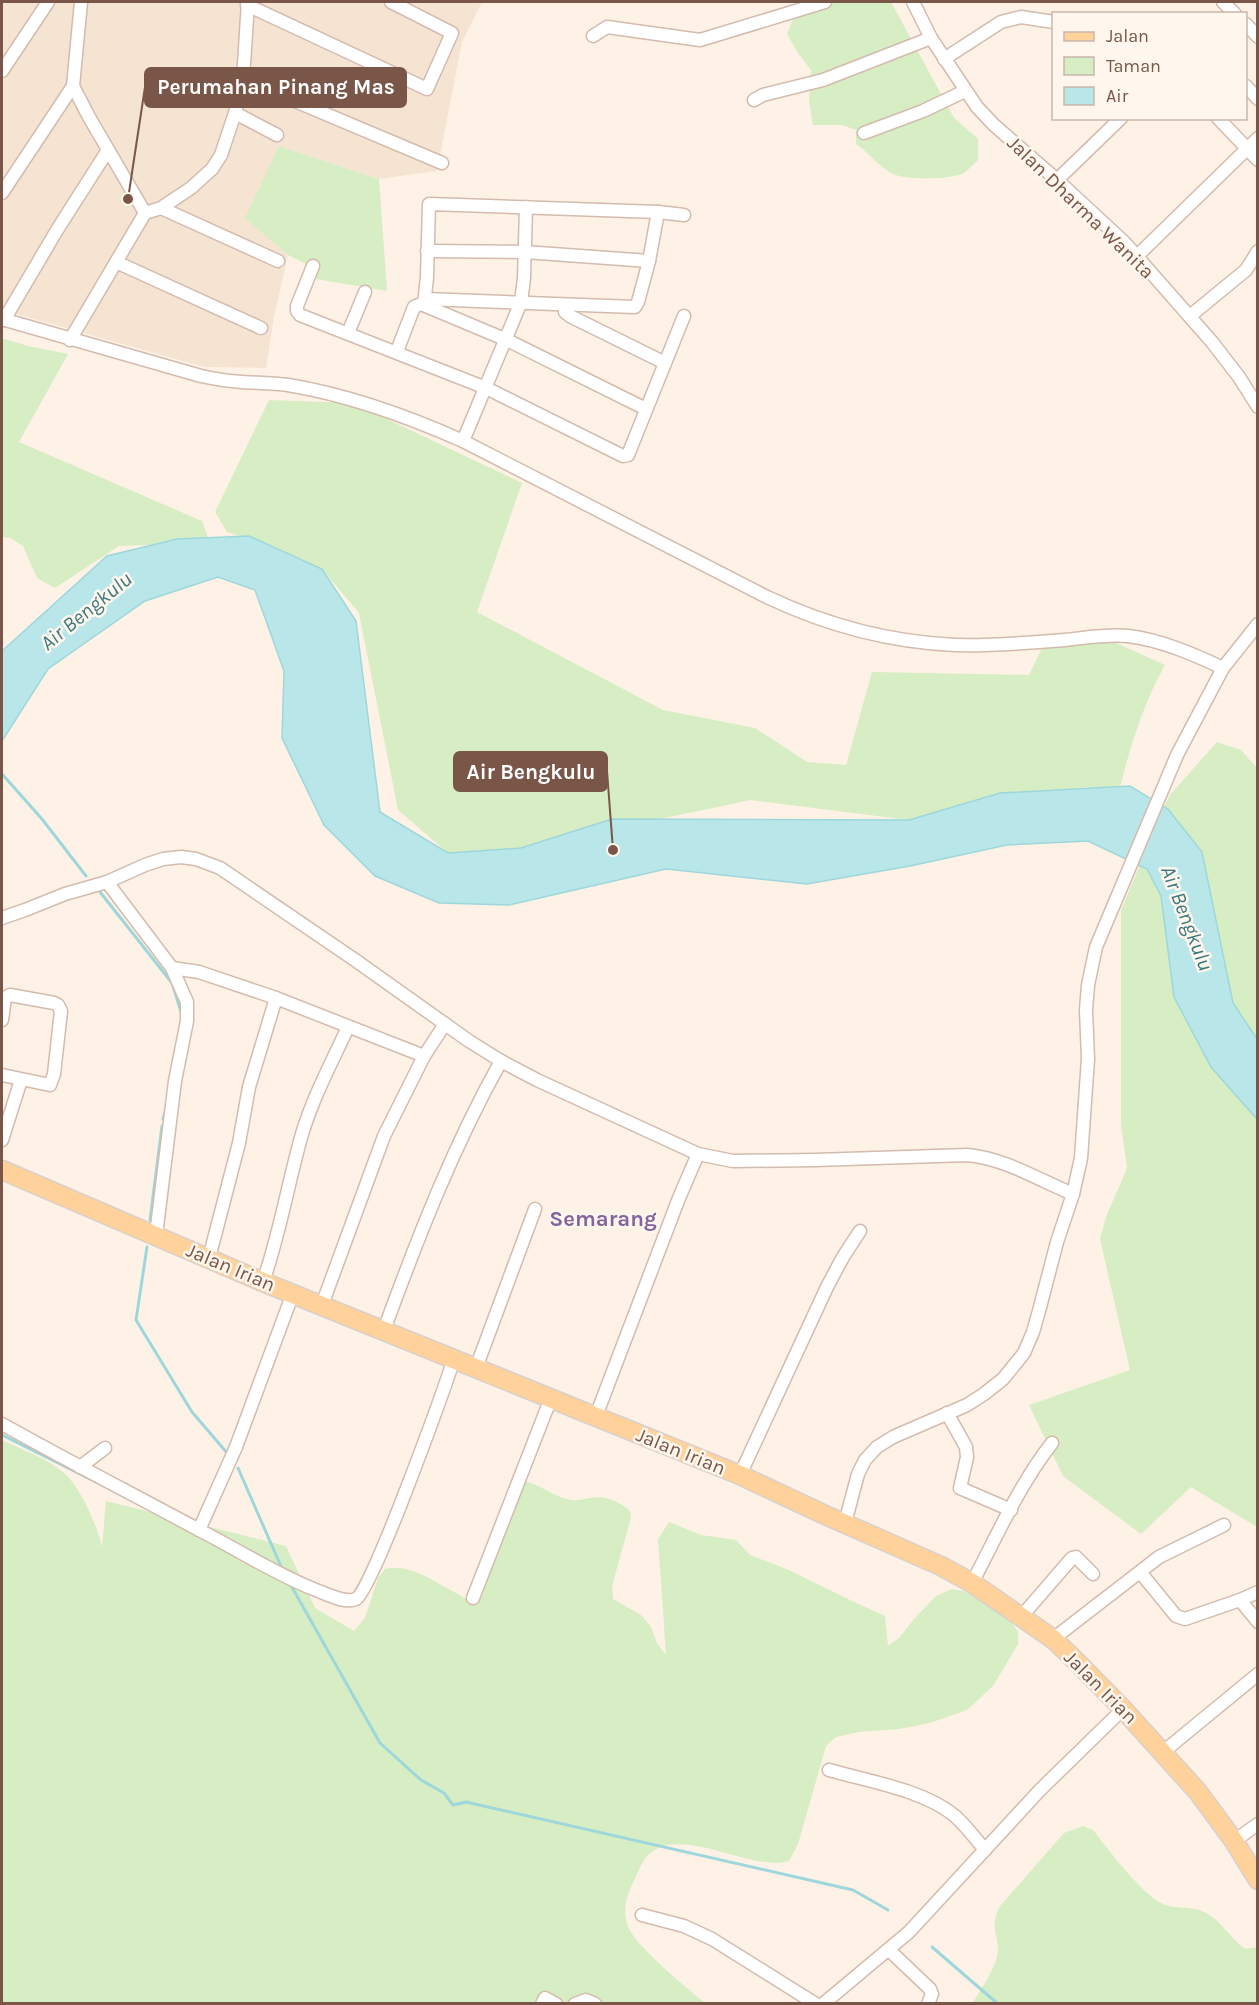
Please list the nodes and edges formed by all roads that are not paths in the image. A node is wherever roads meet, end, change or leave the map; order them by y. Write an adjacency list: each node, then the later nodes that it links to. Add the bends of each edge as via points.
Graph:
1 (48, 2): 11 (street)
2 (81, 2): 13 (street)
3 (391, 2): 6 (street, via 452,33 428,89)
4 (825, 2): 8 (street, via 700,40 607,27)
5 (913, 2): 9 (street, Jalan Dharma Wanita)
6 (248, 3): 12 (street)
7 (1052, 22): 10 (street, via 1021,17 1001,22)
8 (593, 36)
9 (931, 38): 10 (street, Jalan Dharma Wanita); 15 (street, via 823,80)
10 (944, 59): 14 (street, Jalan Dharma Wanita)
11 (2, 71)
12 (243, 79): 16 (street); 25 (street)
13 (73, 86): 22 (street); 27 (street)
14 (965, 91): 19 (street); 26 (street, Jalan Dharma Wanita, via 994,125)
15 (753, 100)
16 (235, 113): 20 (street); 29 (street, via 212,169)
17 (1119, 120): 26 (street)
18 (1220, 120): 23 (street)
19 (864, 133)
20 (277, 135)
21 (1257, 138): 23 (street)
22 (108, 150): 31 (street); 47 (street)
23 (1247, 150): 24 (street); 36 (street)
24 (1257, 160)
25 (442, 163)
26 (1057, 180): 36 (street, Jalan Dharma Wanita)
27 (2, 194)
28 (526, 207): 30 (street); 33 (street, via 429,204); 35 (street)
29 (161, 208): 31 (street); 37 (street)
30 (658, 212): 32 (street); 38 (street)
31 (145, 213): 39 (street)
32 (684, 215)
33 (427, 251): 35 (street); 42 (street)
34 (1257, 251): 46 (street, via 1246,270)
35 (525, 252): 38 (street); 43 (street)
36 (1137, 256): 46 (street, Jalan Dharma Wanita)
37 (278, 261)
38 (649, 261): 44 (street, via 635,307)
39 (116, 262): 48 (street); 50 (street)
40 (313, 266): 49 (street, via 297,311)
41 (364, 292): 49 (street)
42 (425, 302): 43 (street); 51 (street); 52 (street, via 414,307)
43 (520, 302): 44 (street); 51 (street)
44 (564, 304): 53 (street, via 570,316)
45 (684, 316): 53 (street)
46 (1190, 316): 55 (street, Jalan Dharma Wanita, via 1239,377)
47 (3, 320): 50 (street)
48 (261, 328)
49 (348, 333): 52 (street)
50 (70, 340): 57 (street, via 201,376 328,393 378,407)
51 (507, 340): 54 (street); 56 (street)
52 (397, 351): 54 (street)
53 (666, 363): 56 (street)
54 (486, 388): 56 (street, via 624,456 628,455); 57 (street)
55 (1257, 407)
56 (646, 409)
57 (464, 441): 59 (street, via 721,575 822,621 917,642 957,645 1125,636 1162,644)
58 (1257, 624): 59 (street)
59 (1223, 668): 74 (street, via 1160,793 1096,947 1088,985 1085,1121)
60 (107, 882): 61 (street); 62 (street); 65 (street, via 163,859 181,857 210,862)
61 (2, 918)
62 (172, 968): 63 (street, via 199,972); 77 (street, via 187,1002 187,1020 170,1114)
63 (276, 998): 66 (street); 78 (street, via 249,1088 239,1143)
64 (2, 1020): 70 (street, via 5,998 10,995 56,1004 61,1011 51,1084)
65 (445, 1024): 67 (street); 68 (street)
66 (348, 1027): 67 (street); 79 (street, via 302,1132)
67 (424, 1056): 81 (street, via 384,1136)
68 (501, 1061): 72 (street); 82 (street, via 450,1161)
69 (2, 1074): 70 (street)
70 (21, 1080): 71 (street)
71 (2, 1140)
72 (698, 1154): 74 (street, via 733,1161 980,1156); 87 (street)
73 (2, 1170): 77 (main road, Jalan Irian)
74 (1074, 1194): 86 (street, via 1024,1353 1003,1379 984,1394)
75 (535, 1209): 84 (street)
76 (860, 1231): 92 (street, via 826,1287)
77 (156, 1235): 78 (main road, Jalan Irian)
78 (208, 1258): 79 (main road, Jalan Irian)
79 (263, 1282): 80 (main road, Jalan Irian)
80 (293, 1293): 81 (main road, Jalan Irian); 96 (street, via 236,1447)
81 (322, 1305): 82 (main road, Jalan Irian)
82 (384, 1330): 83 (main road, Jalan Irian)
83 (454, 1359): 84 (main road, Jalan Irian); 96 (street, via 391,1528 361,1595 352,1600 338,1598 286,1576)
84 (476, 1368): 85 (main road, Jalan Irian)
85 (551, 1398): 87 (main road, Jalan Irian); 101 (street)
86 (947, 1413): 93 (street, via 966,1447 960,1488); 94 (street, via 893,1437 870,1454 858,1474)
87 (596, 1416): 92 (main road, Jalan Irian)
88 (2, 1424): 91 (street)
89 (1052, 1443): 93 (street)
90 (105, 1448): 91 (street)
91 (80, 1467): 96 (street)
92 (740, 1475): 94 (main road, Jalan Irian)
93 (1011, 1510): 99 (street)
94 (845, 1523): 99 (main road, Jalan Irian)
95 (1224, 1525): 97 (street, via 1159,1557)
96 (199, 1530)
97 (1140, 1572): 102 (street, via 1181,1618 1189,1619); 105 (street)
98 (1093, 1574): 103 (street, via 1076,1557 1072,1558)
99 (972, 1583): 103 (main road, Jalan Irian)
100 (1257, 1592): 102 (street)
101 (473, 1598)
102 (1240, 1600): 104 (street)
103 (1021, 1617): 105 (main road, Jalan Irian)
104 (1257, 1622)
105 (1053, 1640): 107 (main road, Jalan Irian)
106 (1257, 1674): 108 (street)
107 (1123, 1709): 108 (main road, Jalan Irian); 112 (street, via 1040,1790)
108 (1163, 1752): 111 (main road, Jalan Irian)
109 (829, 1770): 112 (street, via 934,1803 954,1816)
110 (1257, 1824): 111 (street)
111 (1234, 1841): 113 (main road, Jalan Irian)
112 (985, 1851): 115 (street)
113 (1257, 1880)
114 (642, 1915): 120 (street, via 684,1926 712,1939)
115 (889, 1950): 121 (street); 122 (street, via 930,1989)
116 (542, 2004): 117 (street, via 545,1998)
117 (556, 2004)
118 (575, 2004): 119 (street, via 586,2000)
119 (595, 2004)
120 (816, 2004)
121 (823, 2004)
122 (928, 2004)

